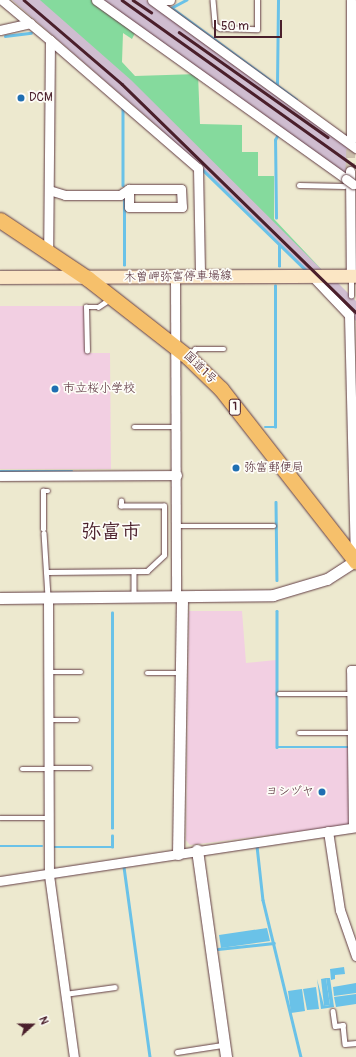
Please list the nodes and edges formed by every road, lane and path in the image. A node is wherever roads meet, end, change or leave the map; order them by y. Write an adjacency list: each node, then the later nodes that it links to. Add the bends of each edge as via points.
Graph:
1 (2, 0): 10 (street)
2 (96, 0): 16 (street)
3 (152, 0): 15 (street)
4 (157, 0): 5 (street)
5 (170, 0)
6 (213, 0): 7 (lane, via 216,25 257,29)
7 (257, 0)
8 (351, 0): 9 (street)
9 (354, 19): 13 (street)
10 (30, 23): 11 (street); 12 (street)
11 (0, 30)
12 (50, 40): 19 (street); 24 (street, via 198,168)
13 (354, 48): 14 (street)
14 (354, 98): 15 (street)
15 (353, 140)
16 (349, 181): 17 (lane); 21 (street); 21 (street, via 345,209)
17 (299, 186)
18 (129, 189): 18 (street, via 181,189 182,207 129,208); 19 (street, via 120,195 66,195)
19 (49, 190): 22 (street)
20 (0, 220): 22 (highway, 国道1号 / 1)
21 (350, 223): 26 (street)
22 (48, 252): 28 (highway, 国道1号 / 1)
23 (175, 276): 24 (main road, 木曽岬弥富停車場線); 28 (main road, 木曽岬弥富停車場線); 31 (street)
24 (200, 276): 25 (main road, 木曽岬弥富停車場線)
25 (312, 276): 26 (main road, 木曽岬弥富停車場線); 43 (street, via 349,314)
26 (354, 276): 29 (lane)
27 (0, 277): 28 (main road, 木曽岬弥富停車場線)
28 (87, 278): 30 (highway, 国道1号 / 1)
29 (351, 296)
30 (113, 297): 31 (highway, 国道1号 / 1); 33 (lane, via 98,307 86,307)
31 (175, 346): 34 (highway, 国道1号 / 1); 36 (street)
32 (224, 349): 34 (lane, via 194,349)
33 (87, 351)
34 (188, 357): 43 (highway, 国道1号 / 1, via 221,389)
35 (134, 427): 36 (lane)
36 (174, 427): 37 (street)
37 (177, 475): 38 (street); 41 (street)
38 (0, 476)
39 (48, 491): 45 (lane, via 43,491)
40 (121, 501): 44 (lane, via 121,506 164,506 164,555 147,571)
41 (176, 526): 42 (lane); 47 (street)
42 (274, 526)
43 (356, 562): 47 (street, via 327,579 290,592)
44 (134, 571): 45 (lane); 46 (lane)
45 (48, 572): 49 (lane)
46 (134, 597): 47 (street); 49 (street)
47 (179, 597): 53 (street)
48 (0, 598): 49 (street)
49 (48, 598): 51 (street)
50 (356, 670): 56 (street, via 351,670)
51 (49, 672): 52 (lane); 57 (street)
52 (81, 672)
53 (181, 672): 54 (lane); 69 (street)
54 (147, 673)
55 (279, 694): 56 (lane)
56 (351, 694): 60 (street)
57 (49, 720): 58 (lane); 62 (street)
58 (77, 720)
59 (298, 733): 60 (lane)
60 (352, 733): 66 (street)
61 (90, 768): 62 (lane)
62 (49, 769): 63 (lane); 65 (street)
63 (22, 770)
64 (0, 818): 65 (lane)
65 (49, 818): 70 (street)
66 (355, 827): 67 (street)
67 (328, 831): 68 (street); 72 (street, via 340,910)
68 (197, 850): 69 (street); 77 (street)
69 (178, 854): 70 (street)
70 (49, 875): 71 (street); 74 (street)
71 (0, 881)
72 (356, 956)
73 (115, 987): 74 (lane)
74 (65, 994): 79 (street)
75 (333, 1011): 76 (lane, via 335,1026 343,1025 345,1044)
76 (356, 1043)
77 (224, 1045): 78 (lane); 80 (street)
78 (177, 1052)
79 (74, 1057)
80 (226, 1057)

